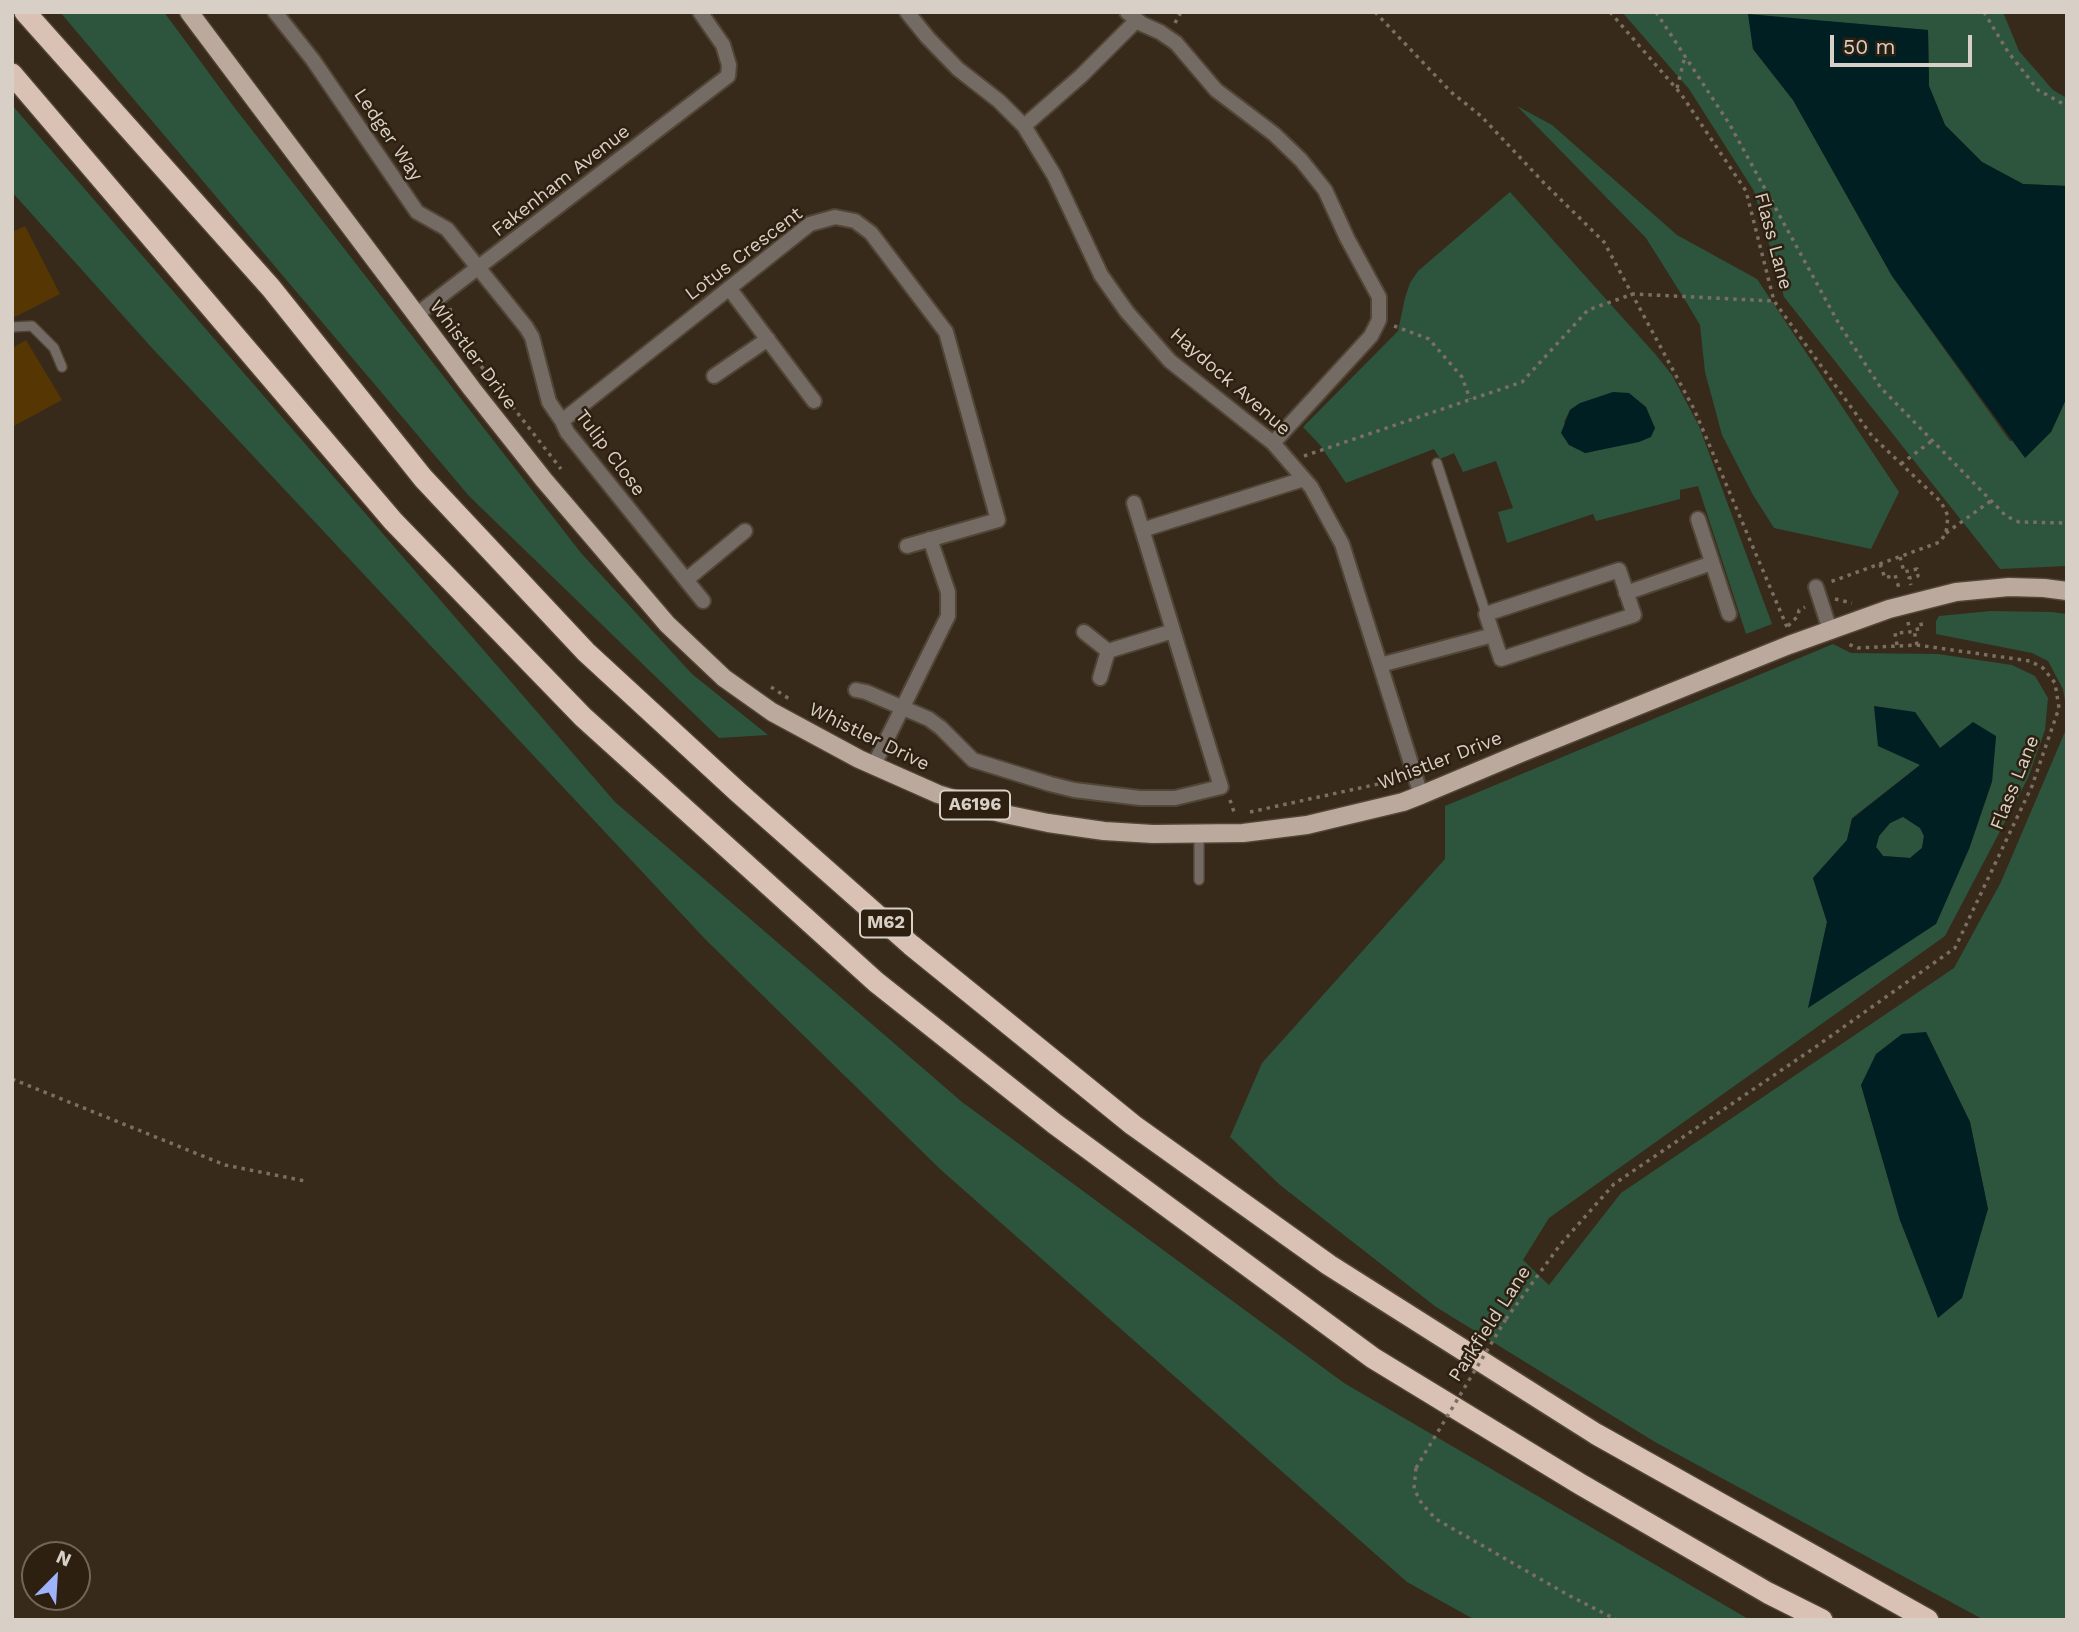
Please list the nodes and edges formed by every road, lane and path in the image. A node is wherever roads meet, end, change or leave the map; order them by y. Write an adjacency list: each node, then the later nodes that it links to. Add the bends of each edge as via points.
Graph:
1 (24, 12): 79 (highway, M62, via 271,288 423,478 586,652 911,945 1133,1125 1329,1265 1596,1434)
2 (189, 12): 20 (main road, Whistler Drive / A6196)
3 (275, 12): 16 (street, Ledger Way, via 417,212 447,229)
4 (700, 12): 16 (street, Fakenham Avenue, via 723,45 728,76)
5 (907, 12): 15 (street, Haydock Avenue, via 958,69)
6 (1375, 12): 18 (path, via 1604,242)
7 (1610, 12): 13 (path, Flass Lane)
8 (1656, 12): 11 (path)
9 (1984, 12): 14 (path, via 2038,90)
10 (1132, 16): 15 (street, via 1081,76); 21 (street, via 1176,43 1216,90 1301,160 1325,190 1379,297)
11 (1685, 56): 13 (path); 29 (path, via 1730,125 1839,324 1881,388)
12 (12, 74): 78 (highway, M62, via 393,521 583,717 876,982 1055,1124 1373,1358 1580,1484)
13 (1676, 88): 19 (path, Flass Lane, via 1746,191)
14 (2067, 106)
15 (1024, 127): 30 (street, Haydock Avenue, via 1054,175 1101,275 1127,312 1170,361)
16 (480, 268): 20 (street, Fakenham Avenue); 28 (street, Tulip Close, via 532,337 549,402)
17 (729, 288): 23 (street); 28 (street, Lotus Crescent); 42 (street, Lotus Crescent, via 810,224 835,217 855,221 871,233 946,332 998,520)
18 (1633, 294): 19 (path); 26 (path, via 1588,310 1522,382); 58 (path, via 1694,409)
19 (1774, 301): 33 (path, Flass Lane, via 1872,436)
20 (416, 315): 70 (main road, Whistler Drive / A6196, via 521,452 667,624 724,678 772,712)
21 (1379, 320): 26 (path, via 1429,339 1462,377); 30 (street, via 1371,336)
22 (12, 327): 24 (lane, via 32,326 54,348)
23 (768, 339): 25 (street); 27 (street)
24 (62, 367)
25 (715, 376)
26 (1471, 399): 31 (path)
27 (814, 401)
28 (562, 421): 47 (street, Tulip Close)
29 (1933, 440): 33 (path); 35 (path)
30 (1273, 443): 31 (street, Haydock Avenue)
31 (1289, 462): 34 (street, Haydock Avenue)
32 (1437, 463): 55 (lane)
33 (1901, 464): 41 (path, Flass Lane, via 1941,502 1948,516)
34 (1304, 479): 39 (street); 66 (street, Haydock Avenue, via 1342,544)
35 (1992, 500): 38 (path, via 2006,516 2019,522); 41 (path)
36 (1134, 503): 39 (street)
37 (1698, 520): 45 (street)
38 (2067, 523)
39 (1142, 530): 60 (street)
40 (745, 531): 47 (street)
41 (1946, 533): 44 (path, via 1940,542)
42 (930, 539): 43 (street); 69 (street, via 948,592 948,616)
43 (906, 546)
44 (1900, 557): 46 (path); 49 (path, via 1904,572 1917,569 1918,576 1909,578)
45 (1712, 564): 52 (street); 56 (street)
46 (1880, 564): 48 (path); 50 (path, via 1885,579 1895,575)
47 (686, 580): 53 (street, Tulip Close)
48 (1816, 587): 59 (street)
49 (1912, 587)
50 (1900, 591)
51 (2067, 591): 59 (main road, Whistler Drive / A6196, via 2009,587 1956,592)
52 (1626, 593): 55 (street, via 1619,570); 62 (street, via 1633,615 1501,659)
53 (703, 601)
54 (1918, 611): 64 (path, via 1922,628 1914,630)
55 (1486, 614): 62 (street)
56 (1729, 614)
57 (1908, 617): 63 (path, via 1910,632 1895,633)
58 (1787, 627)
59 (1835, 628): 63 (path, Flass Lane, via 1858,648); 71 (main road, Whistler Drive / A6196)
60 (1173, 631): 65 (street); 69 (street, via 1221,787 1175,798 1140,799 1074,790 973,760 940,728)
61 (1084, 632): 65 (street)
62 (1493, 635): 66 (street)
63 (1896, 645): 64 (path, Flass Lane)
64 (1917, 645): 74 (path, Flass Lane, via 2031,661 2055,683 2059,708 2032,786 1955,948)
65 (1108, 651): 67 (street)
66 (1380, 665): 71 (street, Haydock Avenue)
67 (1100, 678)
68 (856, 690): 69 (street)
69 (902, 707): 70 (street)
70 (874, 765): 72 (main road, Whistler Drive / A6196, via 937,794 1024,818 1104,831)
71 (1421, 795): 72 (main road, Whistler Drive / A6196, via 1307,825)
72 (1199, 834): 73 (lane)
73 (1199, 880)
74 (1814, 1048): 77 (path, Parkfield Lane, bridge, via 1614,1184 1560,1245 1506,1319 1416,1468 1414,1489 1436,1519)
75 (12, 1079): 76 (path, via 225,1165)
76 (305, 1181)
77 (1618, 1620)
78 (1822, 1620)
79 (1928, 1620)

